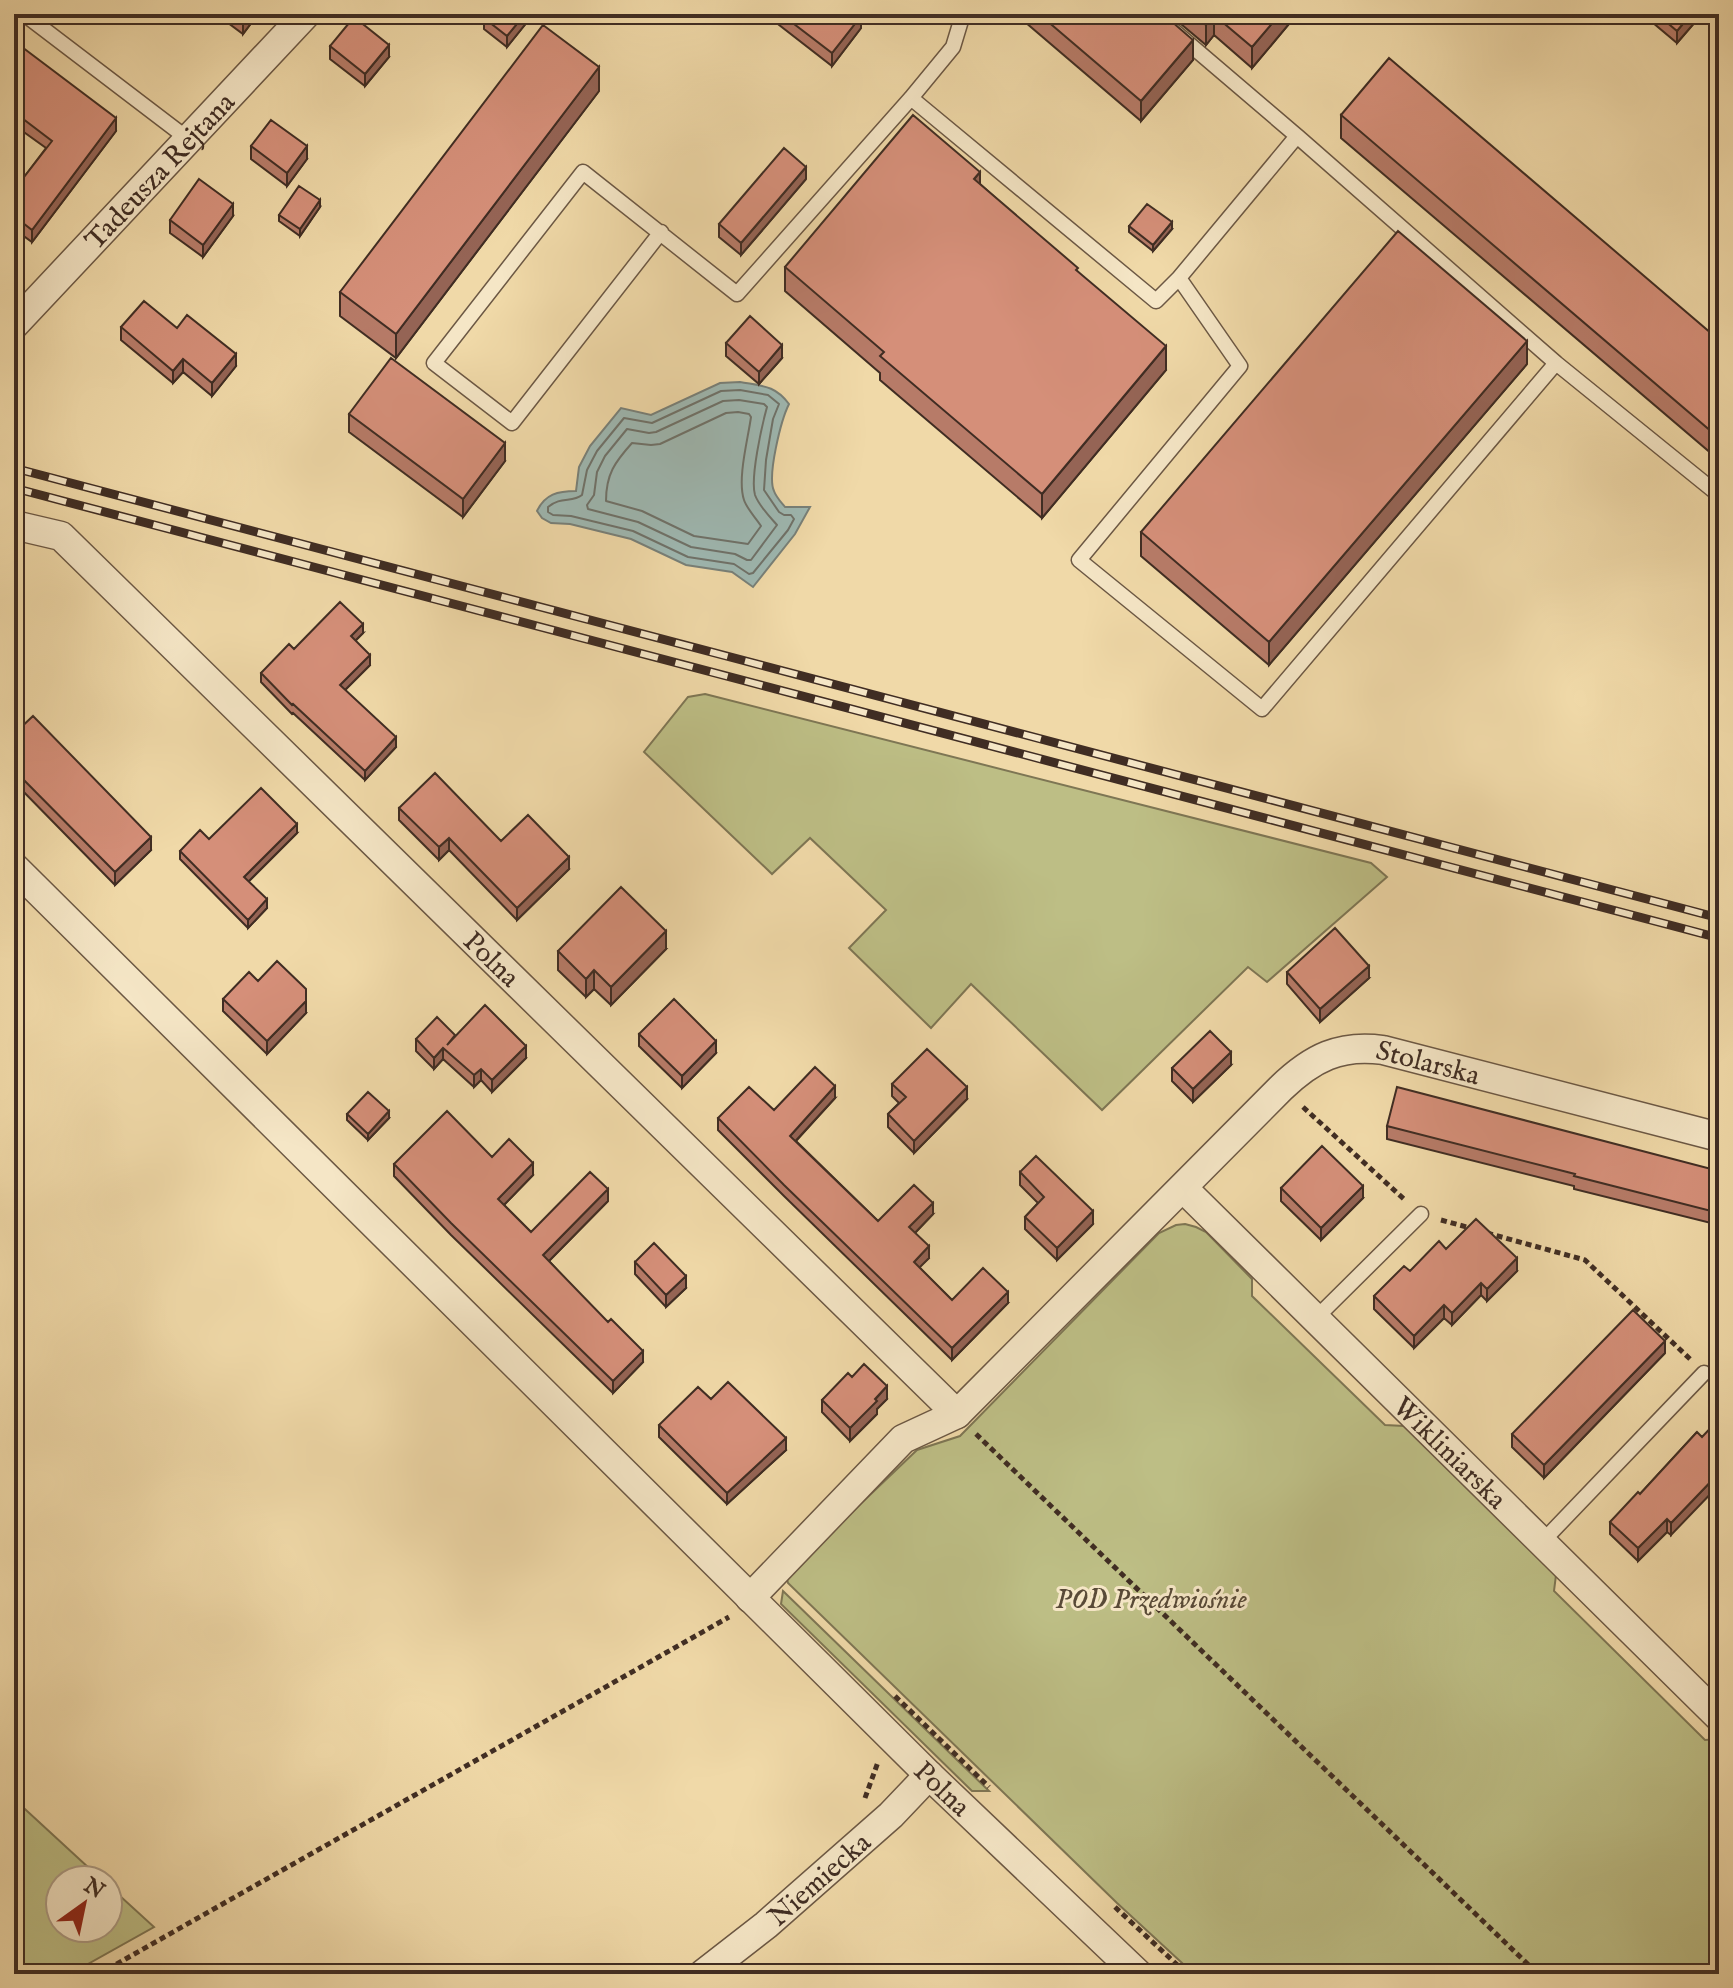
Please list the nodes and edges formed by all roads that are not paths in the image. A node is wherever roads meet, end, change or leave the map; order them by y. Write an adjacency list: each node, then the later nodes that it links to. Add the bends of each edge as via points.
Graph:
1 (24, 14): 7 (lane)
2 (306, 14): 7 (street, Tadeusza Rejtana)
3 (963, 14): 5 (lane, via 953,47)
4 (1154, 14): 6 (lane)
5 (911, 98): 8 (lane, via 737,294); 9 (lane, via 1156,301)
6 (1297, 136): 9 (lane); 11 (lane)
7 (188, 139): 10 (street, Tadeusza Rejtana)
8 (661, 232): 8 (lane, via 583,172 434,363 512,423)
9 (1179, 278): 11 (lane, via 1240,366 1079,560 1262,709)
10 (14, 325)
11 (1556, 363): 12 (lane)
12 (1719, 495)
13 (14, 525): 20 (street, Polna, via 61,536)
14 (14, 867): 22 (street, Polna)
15 (1719, 1137): 16 (street, Stolarska, via 1365,1048 1332,1053 1297,1072)
16 (1183, 1188): 18 (street, Wikliniarska); 20 (street)
17 (1421, 1214): 18 (lane)
18 (1315, 1319): 21 (street, Wikliniarska)
19 (1704, 1373): 21 (lane)
20 (963, 1421): 22 (street, via 903,1439)
21 (1543, 1541): 23 (street, Wikliniarska)
22 (750, 1598): 24 (street, Polna)
23 (1719, 1717)
24 (929, 1775): 25 (street, Niemiecka, via 891,1815); 26 (street, Polna)
25 (703, 1974)
26 (1138, 1974)

